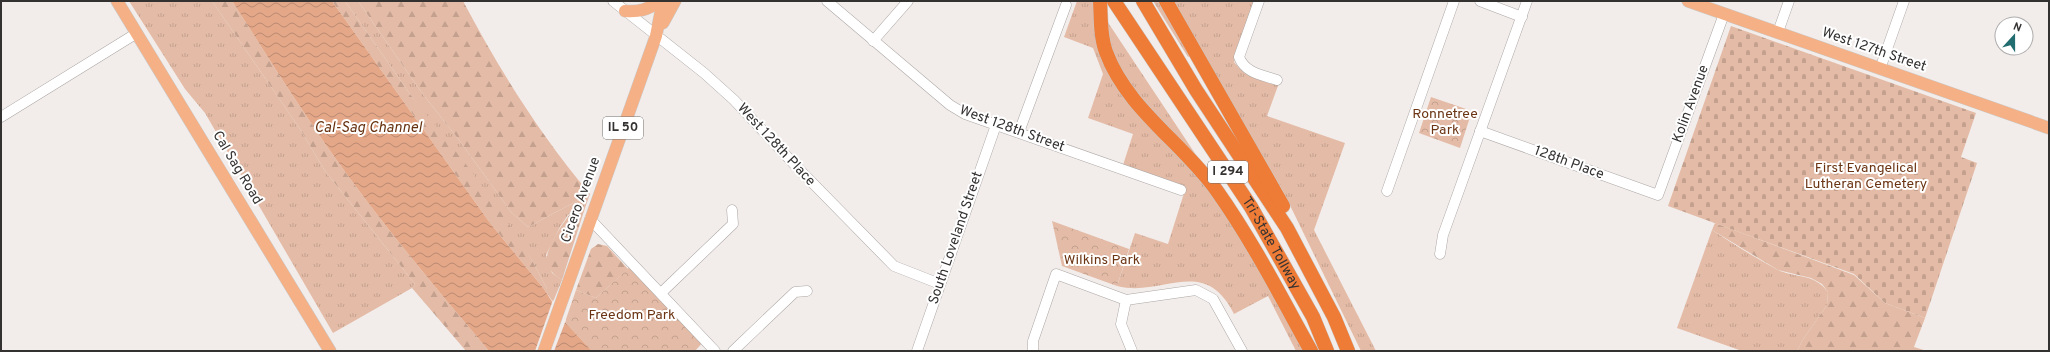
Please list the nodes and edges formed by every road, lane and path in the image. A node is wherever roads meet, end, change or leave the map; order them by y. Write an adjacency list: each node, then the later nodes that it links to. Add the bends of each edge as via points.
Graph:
1 (117, 1): 24 (main road, Cal Sag Road)
2 (613, 1): 20 (street, West 128th Place)
3 (659, 1): 20 (main road, via 637,12)
4 (663, 1): 25 (main road, Cicero Avenue / IL 50)
5 (674, 1): 25 (main road, Cicero Avenue / IL 50)
6 (827, 1): 26 (street, West 128th Street)
7 (908, 1): 26 (street)
8 (1100, 1): 53 (highway, via 1101,30 1106,52 1131,96 1215,188 1242,227)
9 (1114, 1): 54 (highway, Tri-State Tollway / I 294, via 1251,207 1313,317)
10 (1143, 1): 39 (highway, Tri-State Tollway / I 294, via 1196,90)
11 (1166, 1): 39 (highway, via 1282,204)
12 (1259, 1): 28 (street, via 1238,57 1242,65 1253,72)
13 (1454, 1): 35 (street)
14 (1480, 1): 22 (street)
15 (1528, 1): 22 (street)
16 (1688, 1): 21 (main road, West 127th Street)
17 (1789, 1): 23 (street)
18 (1904, 1): 27 (street)
19 (1066, 4): 33 (street)
20 (625, 11): 25 (street, West 128th Place)
21 (1724, 14): 23 (main road, West 127th Street); 36 (street, Kolin Avenue)
22 (1522, 16): 32 (street)
23 (1778, 32): 27 (main road, West 127th Street)
24 (137, 33): 29 (street); 45 (main road, Cal Sag Road)
25 (656, 36): 38 (main road, Cicero Avenue / IL 50); 41 (street, West 128th Place, via 734,100 894,266)
26 (873, 41): 30 (street, West 128th Street, via 950,105 965,114)
27 (1880, 68): 31 (main road, West 127th Street)
28 (1278, 80)
29 (1, 117)
30 (996, 125): 33 (street, West 128th Street); 41 (street, South Loveland Street)
31 (2049, 128)
32 (1480, 131): 36 (street, 128th Place); 40 (street, via 1443,235)
33 (1019, 132): 34 (street, West 128th Street)
34 (1181, 190)
35 (1387, 192)
36 (1658, 195)
37 (732, 210): 43 (street, via 733,224)
38 (590, 219): 43 (street); 46 (main road, Cicero Avenue / IL 50)
39 (1287, 228): 55 (highway, Tri-State Tollway / I 294, via 1334,316)
40 (1440, 254)
41 (940, 284): 49 (street, South Loveland Street)
42 (807, 291): 48 (street, via 795,292)
43 (661, 293): 47 (street)
44 (1126, 300): 50 (street, via 1056,274 1033,341); 51 (street, via 1121,324); 52 (street, via 1196,290 1213,299)
45 (330, 351)
46 (544, 351)
47 (715, 351)
48 (733, 351)
49 (917, 351)
50 (1033, 351)
51 (1132, 351)
52 (1242, 351)
53 (1311, 351)
54 (1326, 351)
55 (1348, 351)

